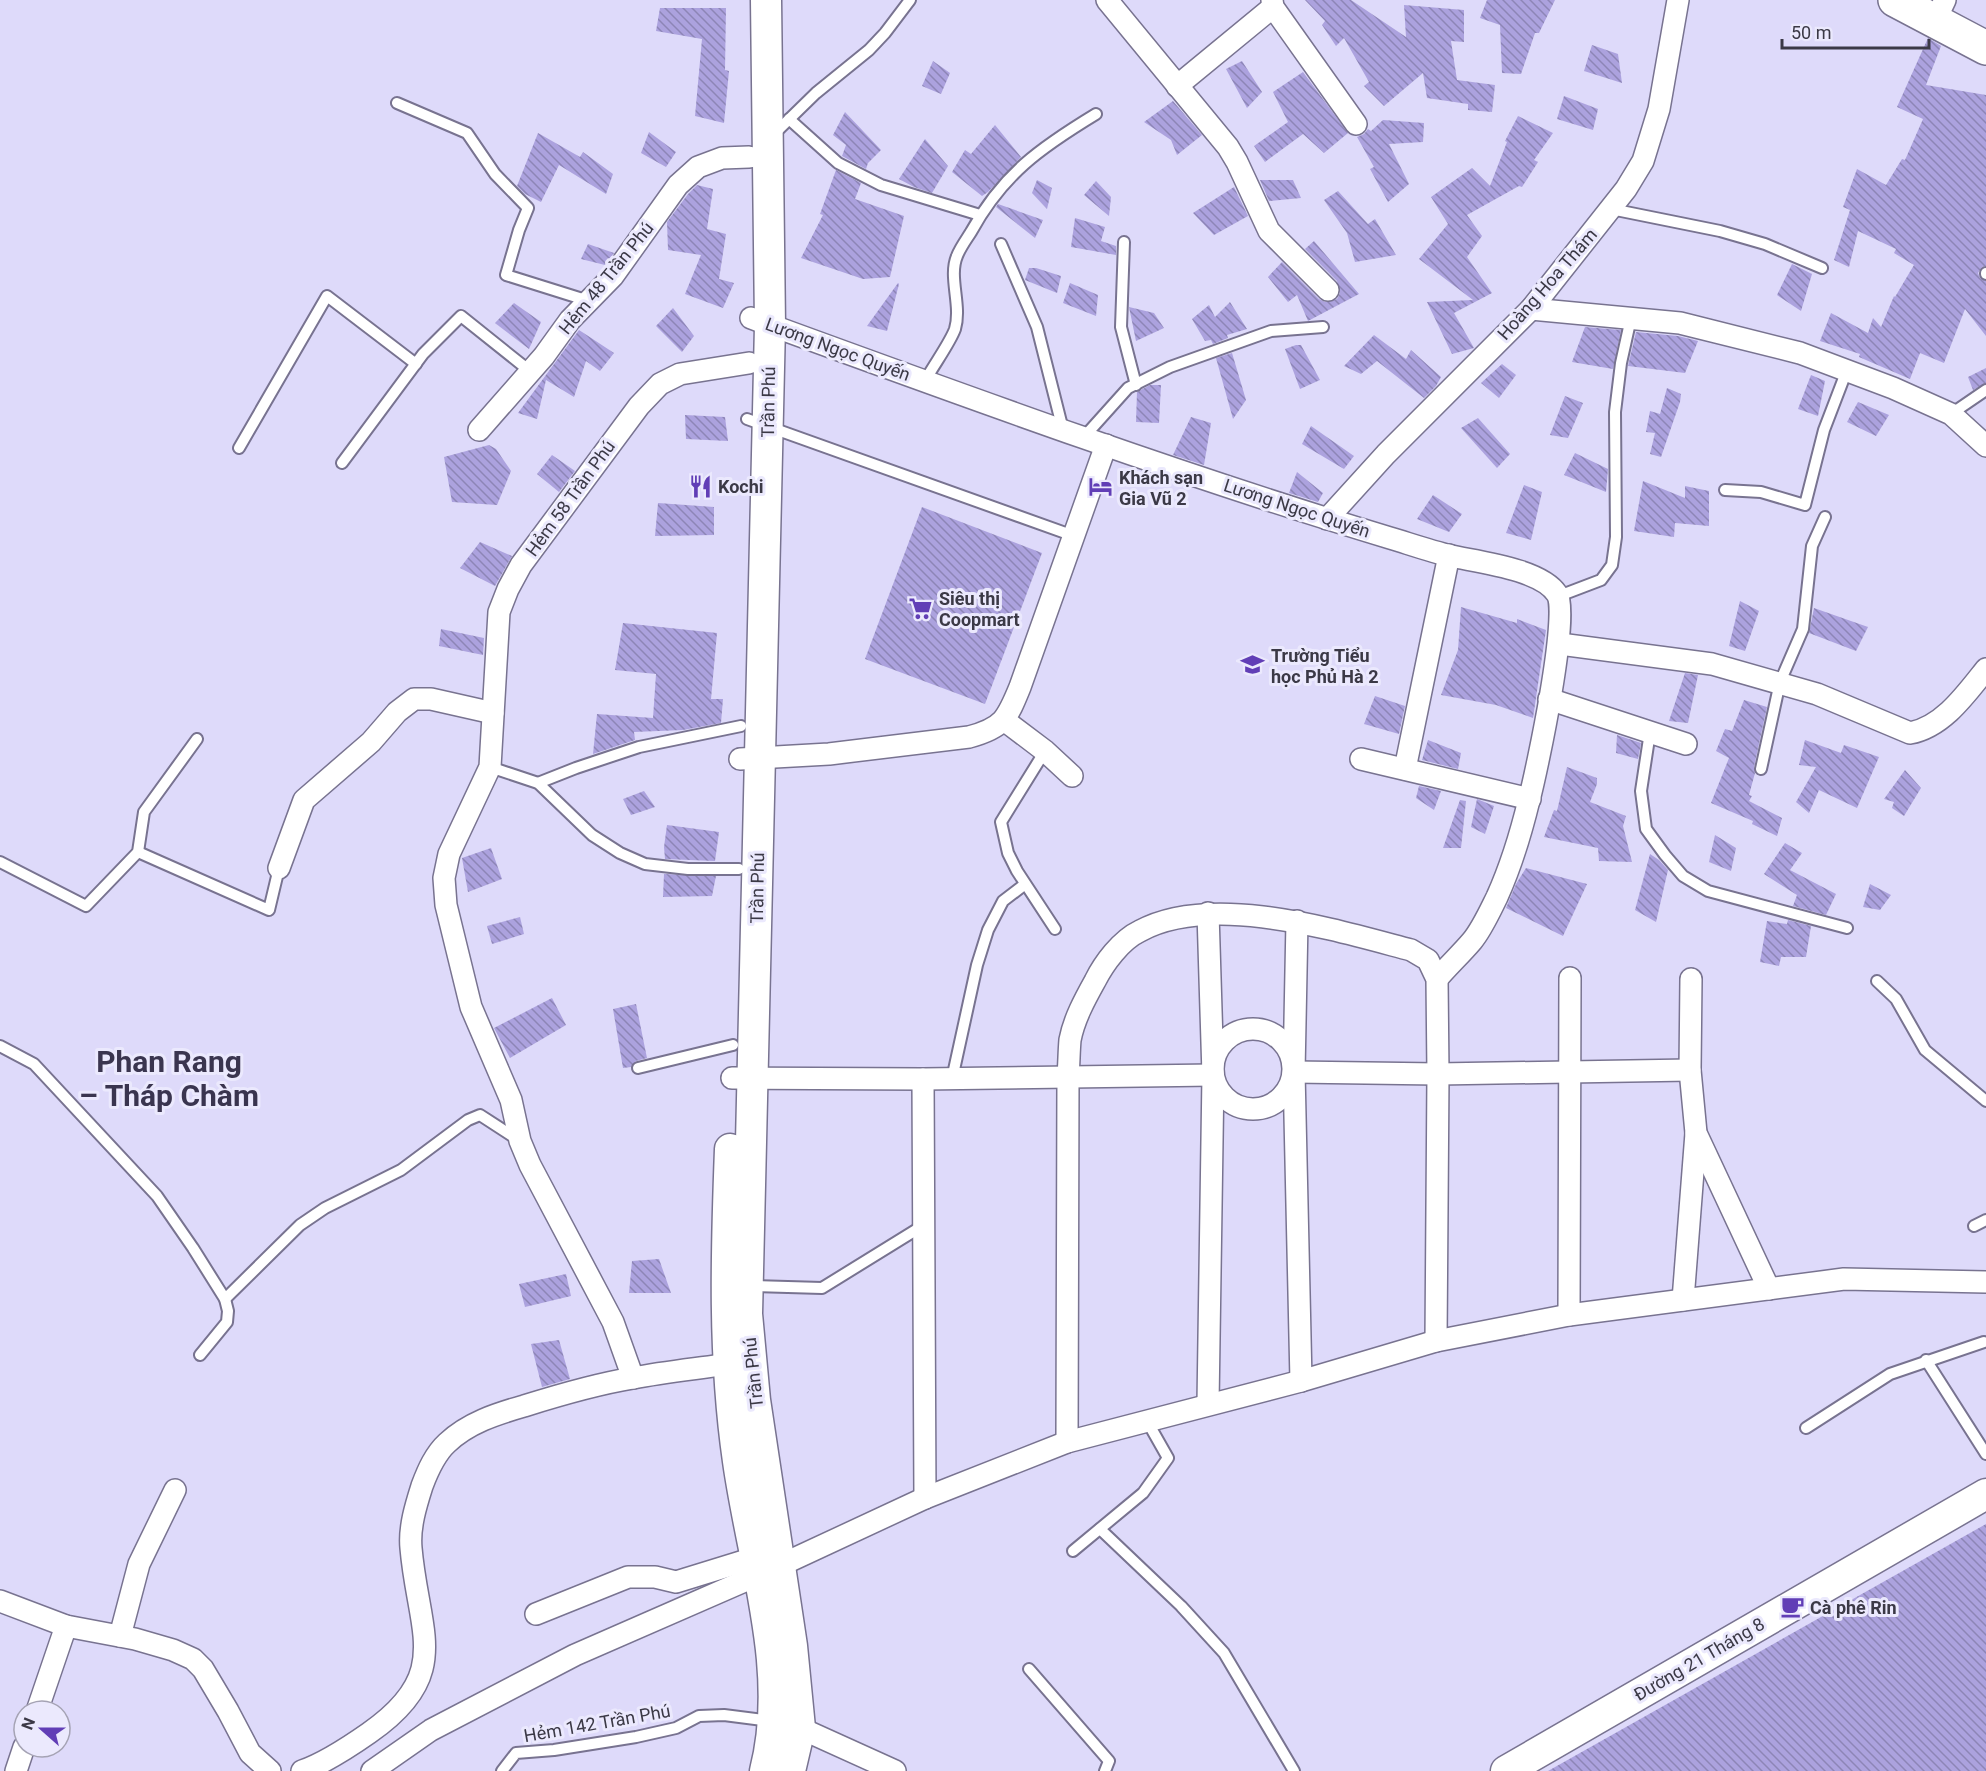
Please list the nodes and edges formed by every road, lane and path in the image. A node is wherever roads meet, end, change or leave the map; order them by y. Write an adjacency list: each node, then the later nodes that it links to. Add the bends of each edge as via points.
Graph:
1 (747, 0): 14 (main road, Trần Phú)
2 (766, 0): 14 (main road, Trần Phú)
3 (910, 0): 14 (lane, via 868,50)
4 (1107, 0): 10 (street)
5 (1678, 0): 15 (street, Hoàng Hoa Thám, via 1649,145 1643,161)
6 (1895, 0): 8 (main road)
7 (1273, 4): 10 (street); 13 (street)
8 (1940, 10): 9 (main road)
9 (1986, 48)
10 (1177, 86): 20 (street, via 1228,147 1269,231)
11 (397, 103): 21 (lane, via 467,134 495,174 528,208 506,275)
12 (1096, 114): 16 (lane, via 1028,159)
13 (1356, 124)
14 (768, 139): 16 (lane, via 838,163 881,185); 21 (street, Hẻm 48 Trần Phú, via 698,167 678,185 613,276); 24 (main road, Trần Phú)
15 (1611, 209): 19 (lane, via 1720,231 1765,244); 22 (street, Hoàng Hoa Thám)
16 (980, 215): 30 (lane, via 956,256 955,329)
17 (1124, 242): 31 (lane, via 1121,327)
18 (1001, 244): 36 (lane, via 1037,327)
19 (1822, 268)
20 (1328, 290)
21 (589, 300): 29 (street, Hẻm 48 Trần Phú)
22 (1531, 309): 23 (street); 44 (street, Hoàng Hoa Thám)
23 (1631, 318): 28 (street, via 1680,323 1800,352); 47 (lane, via 1615,412 1616,537 1612,565 1601,580)
24 (760, 322): 26 (main road, Trần Phú); 30 (street, Lương Ngọc Quyến); 34 (main road, Trần Phú)
25 (1323, 327): 31 (lane, via 1271,331 1180,363)
26 (749, 363): 34 (main road, Trần Phú); 52 (street, Hẻm 58 Trần Phú, via 680,374 660,384 639,406 521,565 499,612)
27 (416, 364): 29 (lane, via 461,316); 40 (lane, via 327,296); 41 (lane)
28 (1847, 370): 33 (street); 42 (lane, via 1824,430 1805,505 1761,492)
29 (531, 372): 35 (street, Hẻm 48 Trần Phú)
30 (925, 381): 36 (street, Lương Ngọc Quyến)
31 (1136, 385): 37 (lane, via 1128,388)
32 (1986, 390): 33 (lane)
33 (1951, 414): 39 (street)
34 (758, 423): 45 (lane); 54 (main road, Trần Phú); 59 (main road, Trần Phú)
35 (479, 430)
36 (1063, 430): 37 (street, Lương Ngọc Quyến)
37 (1084, 437): 38 (street, Lương Ngọc Quyến)
38 (1106, 445): 44 (street, Lương Ngọc Quyến); 45 (street)
39 (1986, 446)
40 (239, 448)
41 (342, 463)
42 (1725, 490)
43 (1825, 518): 50 (lane, via 1812,546 1803,628)
44 (1327, 519): 46 (street, Lương Ngọc Quyến)
45 (1074, 536): 53 (street)
46 (1449, 555): 47 (street, Lương Ngọc Quyến, via 1514,569 1539,580); 62 (street)
47 (1559, 596): 48 (street)
48 (1560, 644): 50 (street, via 1712,664); 51 (street)
49 (1986, 669): 50 (street, via 1956,705 1922,731 1910,733)
50 (1780, 682): 63 (lane)
51 (1549, 699): 55 (street); 66 (street)
52 (493, 713): 61 (street, Hẻm 58 Trần Phú); 69 (street, via 414,699 304,800)
53 (1004, 720): 58 (street); 59 (street, via 991,731 969,737 829,754)
54 (741, 726): 59 (main road, Trần Phú); 65 (lane, via 639,747)
55 (1650, 732): 57 (street); 74 (lane, via 1641,791 1646,829 1683,876 1708,891)
56 (197, 739): 67 (lane, via 144,812)
57 (1686, 744)
58 (1045, 751): 64 (street); 71 (lane, via 1001,822 1008,853)
59 (750, 758): 70 (main road, Trần Phú); 89 (main road, Trần Phú)
60 (1360, 759): 62 (street)
61 (490, 767): 65 (lane); 94 (street, via 449,854 444,878 446,905 471,1007 511,1100)
62 (1405, 769): 66 (street)
63 (1761, 769)
64 (1072, 776)
65 (538, 783): 70 (lane, via 592,835 645,864)
66 (1530, 799): 77 (street, via 1496,898 1473,940)
67 (138, 852): 68 (lane, via 86,906); 69 (lane, via 269,910)
68 (0, 862)
69 (279, 868)
70 (739, 869): 80 (main road, Trần Phú)
71 (1024, 885): 75 (lane); 90 (lane, via 1003,901 988,930)
72 (1208, 913): 73 (street); 87 (street, via 1169,918 1138,932 1106,961 1080,1008 1070,1038); 88 (street)
73 (1297, 921): 77 (street, via 1411,950 1428,960); 84 (street)
74 (1847, 928)
75 (1055, 929)
76 (1570, 978): 85 (street)
77 (1437, 979): 86 (street)
78 (1691, 979): 83 (street)
79 (1877, 981): 92 (lane, via 1896,999 1925,1050)
80 (733, 1045): 82 (lane); 89 (main road, Trần Phú)
81 (0, 1046): 101 (lane, via 33,1064 157,1196)
82 (638, 1068)
83 (1690, 1070): 85 (street); 93 (street)
84 (1294, 1072): 86 (street); 88 (street, via 1278,1100 1261,1109 1248,1109 1225,1098); 88 (street, via 1287,1046 1265,1030 1252,1028 1238,1031 1218,1049); 110 (street)
85 (1570, 1072): 86 (street); 103 (street)
86 (1438, 1074): 104 (street)
87 (1068, 1076): 88 (street); 90 (street); 114 (street)
88 (1213, 1076): 111 (street)
89 (742, 1077): 91 (street); 99 (main road, Trần Phú); 108 (main road, Trần Phú, via 727,1220)
90 (952, 1078): 91 (street)
91 (923, 1079): 96 (street)
92 (1986, 1101)
93 (1696, 1133): 100 (street); 102 (street)
94 (520, 1141): 101 (lane, via 480,1114 468,1120 401,1170 300,1225); 109 (street, via 613,1322)
95 (1986, 1220): 97 (lane)
96 (924, 1225): 99 (lane, via 822,1288); 118 (street)
97 (1974, 1226)
98 (1986, 1282): 100 (street, via 1844,1279)
99 (747, 1286): 108 (main road, Trần Phú)
100 (1769, 1289): 102 (street)
101 (225, 1299): 106 (lane, via 227,1322)
102 (1683, 1300): 103 (street)
103 (1569, 1316): 104 (street)
104 (1436, 1341): 110 (street)
105 (1984, 1342): 107 (lane)
106 (200, 1355)
107 (1926, 1360): 113 (lane, via 1890,1374); 115 (lane)
108 (739, 1363): 109 (street); 121 (main road, Trần Phú, via 738,1462)
109 (633, 1378): 130 (street, via 501,1413 474,1424 440,1450 428,1470 415,1509 410,1545 425,1632 425,1658 417,1683 400,1709 384,1723)
110 (1301, 1381): 111 (street)
111 (1208, 1404): 112 (street)
112 (1147, 1421): 114 (street); 119 (lane, via 1168,1458 1143,1493)
113 (1806, 1428)
114 (1066, 1442): 118 (street)
115 (1986, 1454)
116 (175, 1490): 125 (street, via 139,1564)
117 (1986, 1494): 138 (main road, Đường 21 Tháng 8)
118 (925, 1498): 121 (street)
119 (1100, 1529): 120 (lane); 137 (lane, via 1224,1653)
120 (1073, 1551)
121 (766, 1565): 123 (street, via 676,1582 628,1577); 128 (main road, Trần Phú, via 771,1651); 131 (street, via 575,1655 430,1730)
122 (0, 1601): 124 (street)
123 (536, 1614)
124 (66, 1626): 125 (street); 127 (street)
125 (120, 1636): 129 (street, via 193,1659 203,1669 249,1753)
126 (1029, 1669): 136 (lane, via 1109,1761)
127 (41, 1699)
128 (787, 1725): 132 (lane, Hẻm 142 Trần Phú, via 724,1715 699,1716 676,1728 636,1737 516,1753); 133 (main road, Trần Phú); 134 (main road, Trần Phú); 135 (street)
129 (270, 1771)
130 (302, 1771)
131 (372, 1771)
132 (502, 1771)
133 (765, 1771)
134 (790, 1771)
135 (895, 1771)
136 (1105, 1771)
137 (1294, 1771)
138 (1506, 1771)

